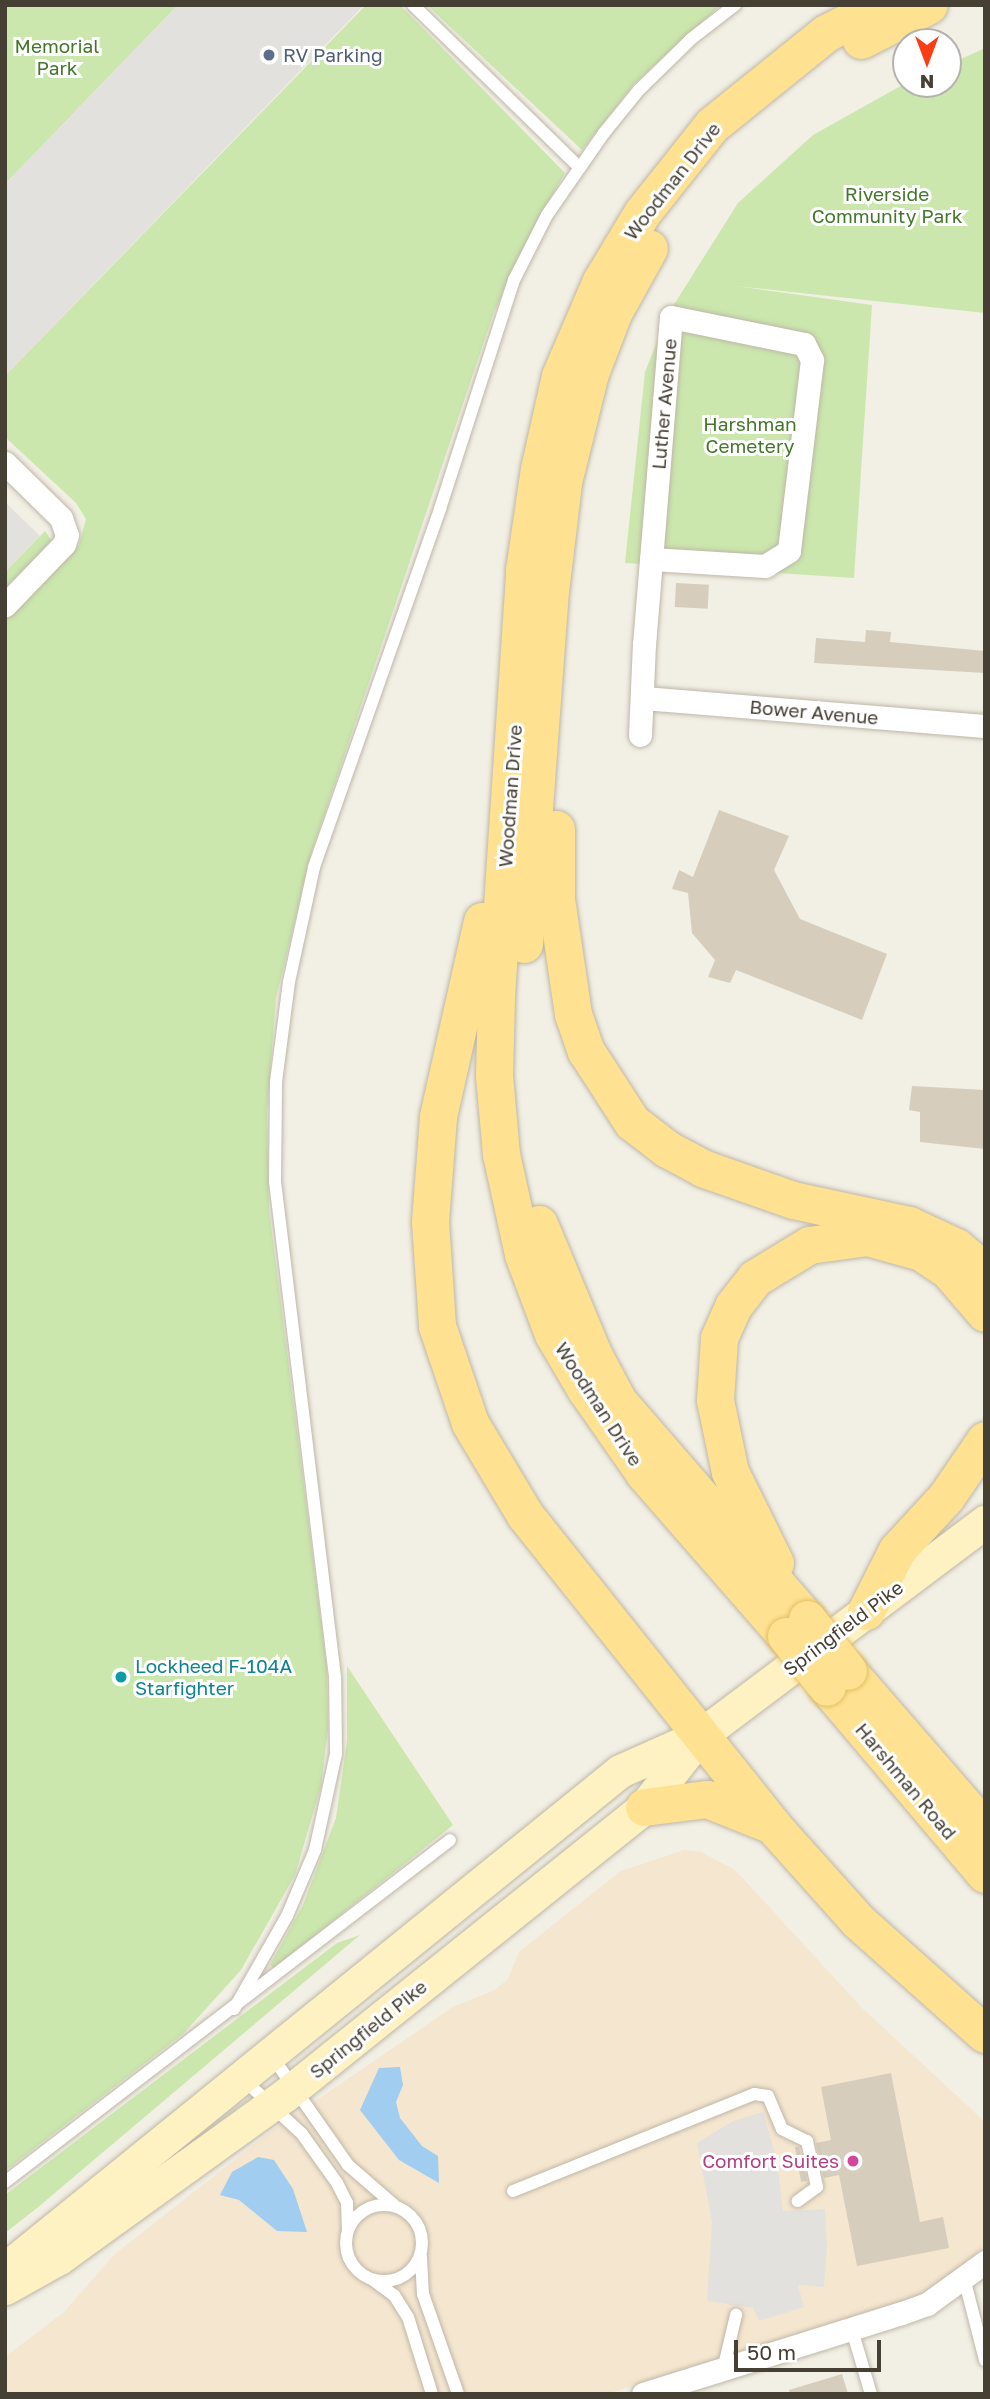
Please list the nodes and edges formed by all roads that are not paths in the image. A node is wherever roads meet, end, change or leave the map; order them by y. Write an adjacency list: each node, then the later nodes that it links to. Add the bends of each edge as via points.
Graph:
1 (413, 5): 5 (lane)
2 (735, 5): 5 (lane, via 691,39 639,90)
3 (882, 5): 13 (main road, Woodman Drive, via 826,33 712,125 642,213 601,281 560,376 539,469 524,570)
4 (929, 5): 7 (main road, Woodman Drive, via 844,50 767,108 732,142 660,230 613,313 590,373 575,424)
5 (579, 167): 26 (lane, via 547,215 514,280 440,509 314,867 289,982 276,1082 275,1182 338,1717 331,1790 315,1850 287,1916)
6 (5, 463): 9 (street, via 61,518 67,535 64,544)
7 (554, 541): 14 (main road, via 558,911 573,1014 606,1087 632,1122 702,1168 784,1197 909,1224 956,1247); 18 (main road, Woodman Drive, via 519,1038 522,1130 538,1219 552,1260 618,1401)
8 (651, 559): 8 (street, Luther Avenue, via 671,317 804,344 812,360 789,551 765,566); 10 (street, Luther Avenue)
9 (5, 606)
10 (643, 698): 11 (street, Bower Avenue); 12 (street, Luther Avenue)
11 (985, 726)
12 (640, 735)
13 (515, 737): 18 (main road, Woodman Drive, via 496,996 495,1075 501,1154 523,1254 553,1334 644,1473); 20 (main road, via 467,995 438,1117 430,1222 437,1326 470,1423 525,1515)
14 (981, 1299): 18 (main road, via 921,1252 867,1237 837,1238 781,1258 755,1278 734,1305 719,1338 714,1366 720,1433 730,1472)
15 (985, 1440): 17 (main road, via 946,1497 897,1550)
16 (985, 1522): 17 (main road, Springfield Pike)
17 (866, 1611): 20 (main road, Springfield Pike)
18 (795, 1618): 19 (main road, bridge)
19 (838, 1679): 23 (main road, Harshman Road); 25 (main road, Harshman Road)
20 (701, 1735): 21 (main road, Springfield Pike); 22 (main road); 28 (main road, Springfield Pike, via 620,1771)
21 (644, 1807): 22 (main road, via 707,1799); 30 (main road, Springfield Pike)
22 (773, 1826): 27 (main road, via 858,1921)
23 (985, 1829)
24 (450, 1840): 26 (lane)
25 (985, 1874)
26 (234, 2009): 32 (lane)
27 (985, 2034)
28 (268, 2052): 29 (main road, Springfield Pike); 30 (lane)
29 (240, 2076): 31 (lane); 39 (main road, Springfield Pike)
30 (295, 2087): 31 (main road, Springfield Pike); 35 (lane, via 348,2165)
31 (268, 2107): 36 (lane, via 302,2134 337,2183 346,2203); 42 (main road, Springfield Pike, via 58,2258)
32 (5, 2182)
33 (513, 2191): 34 (lane, via 754,2094 768,2096 782,2129 807,2141 817,2187)
34 (798, 2201)
35 (394, 2206): 36 (lane, via 365,2210); 37 (lane, via 416,2221 422,2233)
36 (348, 2230): 41 (lane, via 346,2243 352,2264)
37 (421, 2257): 41 (lane, via 404,2277); 45 (lane, via 423,2294)
38 (985, 2262): 40 (street)
39 (5, 2269)
40 (964, 2278): 44 (street, via 927,2304); 47 (lane)
41 (373, 2280): 46 (lane, via 394,2295 408,2317)
42 (5, 2288)
43 (736, 2315): 48 (lane)
44 (852, 2330): 48 (street); 52 (lane)
45 (441, 2345): 46 (lane); 51 (lane)
46 (419, 2352): 50 (lane)
47 (985, 2360)
48 (723, 2370): 49 (street)
49 (652, 2392)
50 (432, 2394)
51 (458, 2394)
52 (871, 2394)

